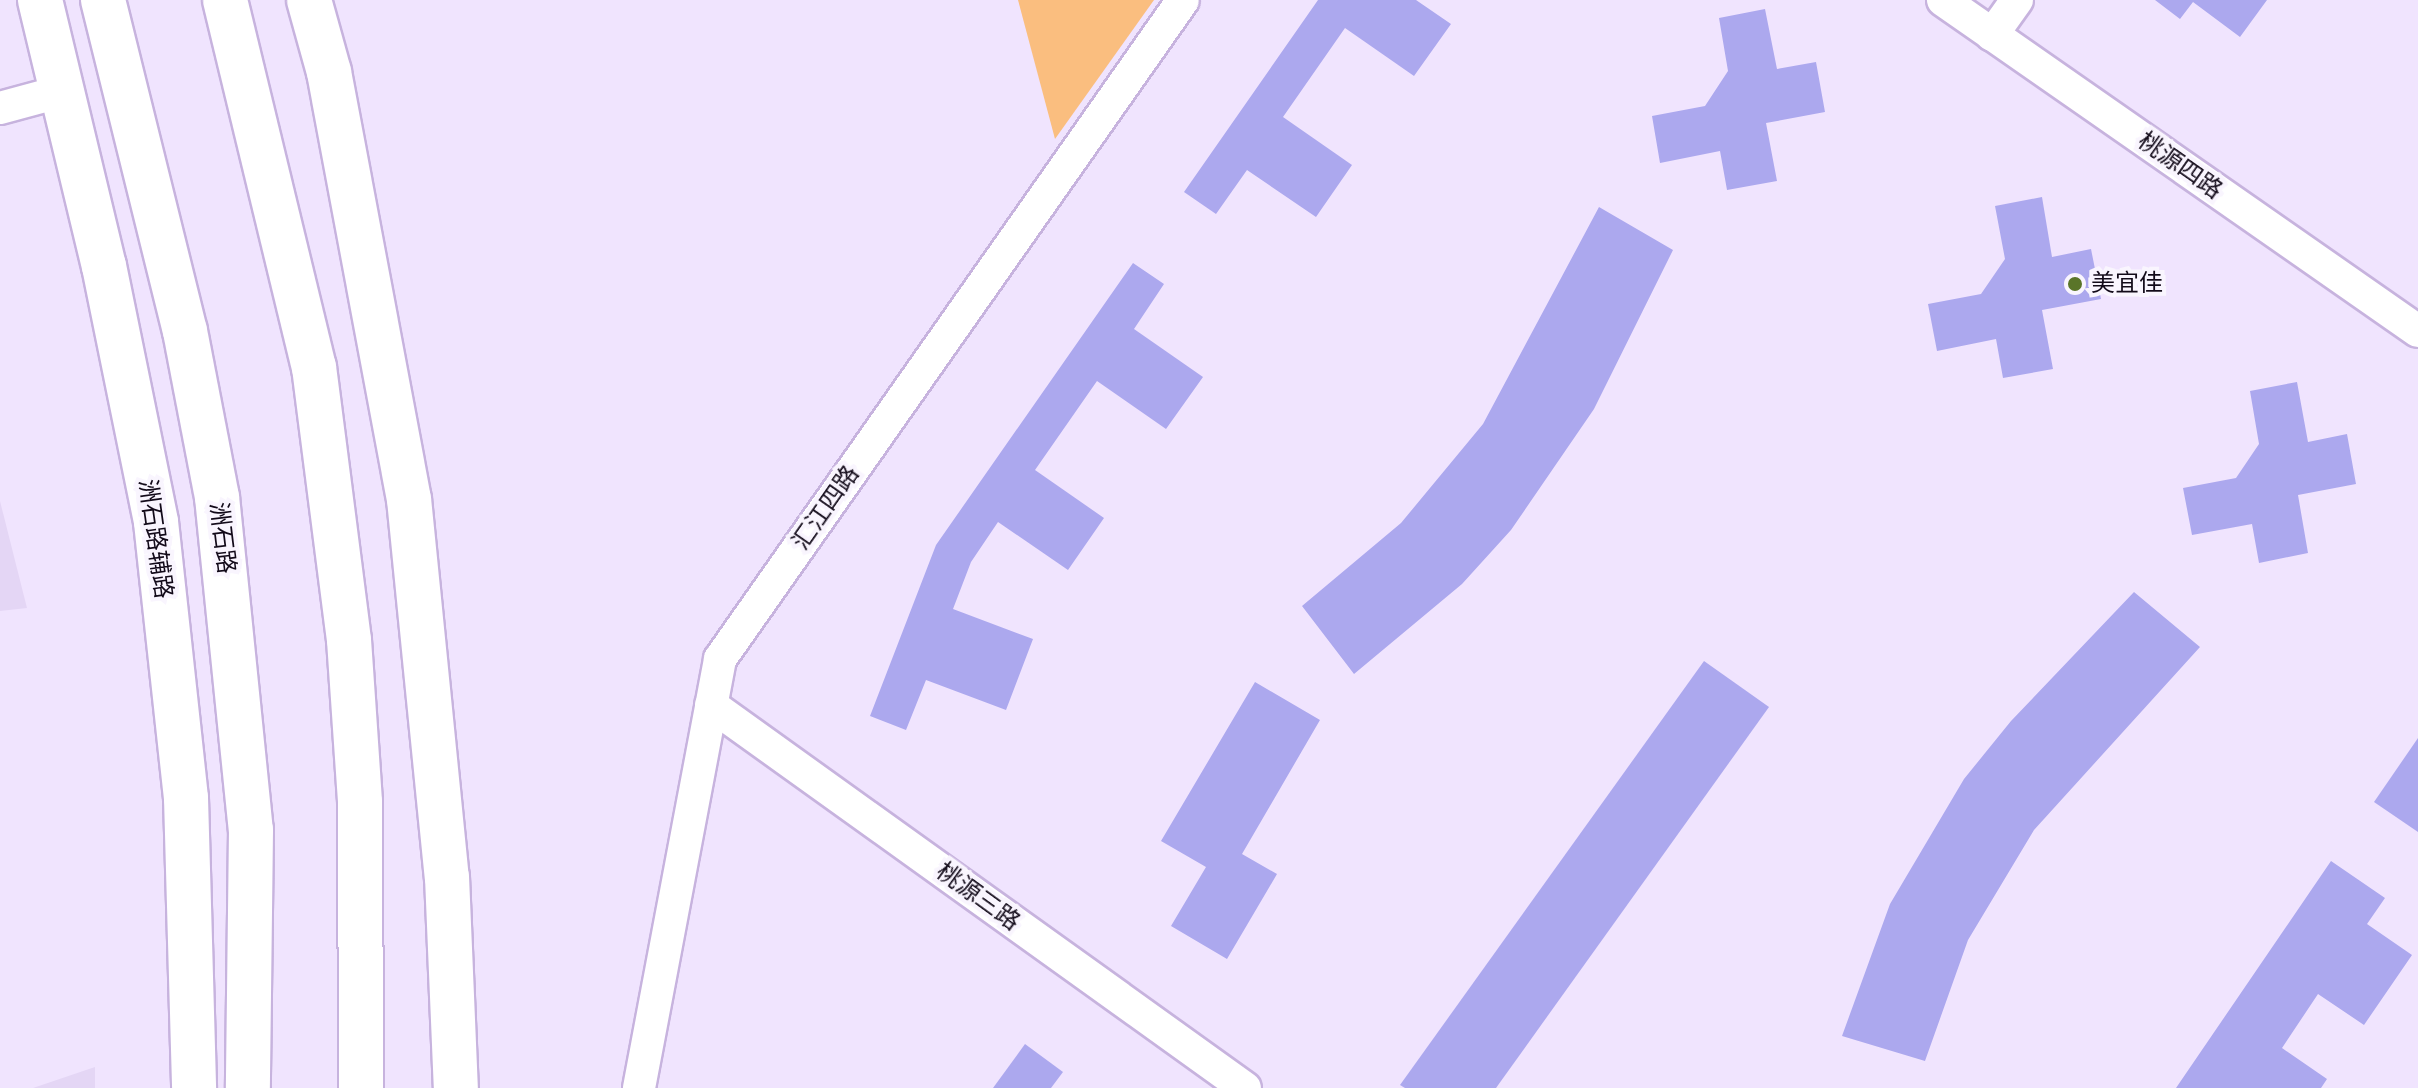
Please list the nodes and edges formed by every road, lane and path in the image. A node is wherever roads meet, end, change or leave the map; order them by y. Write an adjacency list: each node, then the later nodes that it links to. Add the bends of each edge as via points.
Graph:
1 (40, 0): 11 (main road, 洲石路辅路)
2 (79, 0): 10 (main road)
3 (103, 0): 10 (main road, 洲石路)
4 (225, 0): 17 (main road, via 314,367 349,640 361,817)
5 (309, 0): 18 (main road, via 329,72 409,499 447,877)
6 (1183, 0): 14 (street, 汇江四路, via 720,659)
7 (1943, 0): 9 (street, 桃源四路)
8 (2017, 0): 9 (street)
9 (1992, 35): 13 (street, 桃源四路)
10 (126, 87): 16 (main road, 洲石路, via 191,361 217,497 236,646 251,830)
11 (63, 91): 12 (street); 15 (main road, 洲石路辅路, via 156,522 186,798)
12 (0, 108)
13 (2418, 331)
14 (711, 705): 19 (street, 汇江四路); 20 (street, 桃源三路)
15 (194, 1088)
16 (248, 1088)
17 (361, 1088)
18 (456, 1088)
19 (639, 1088)
20 (1245, 1088)

